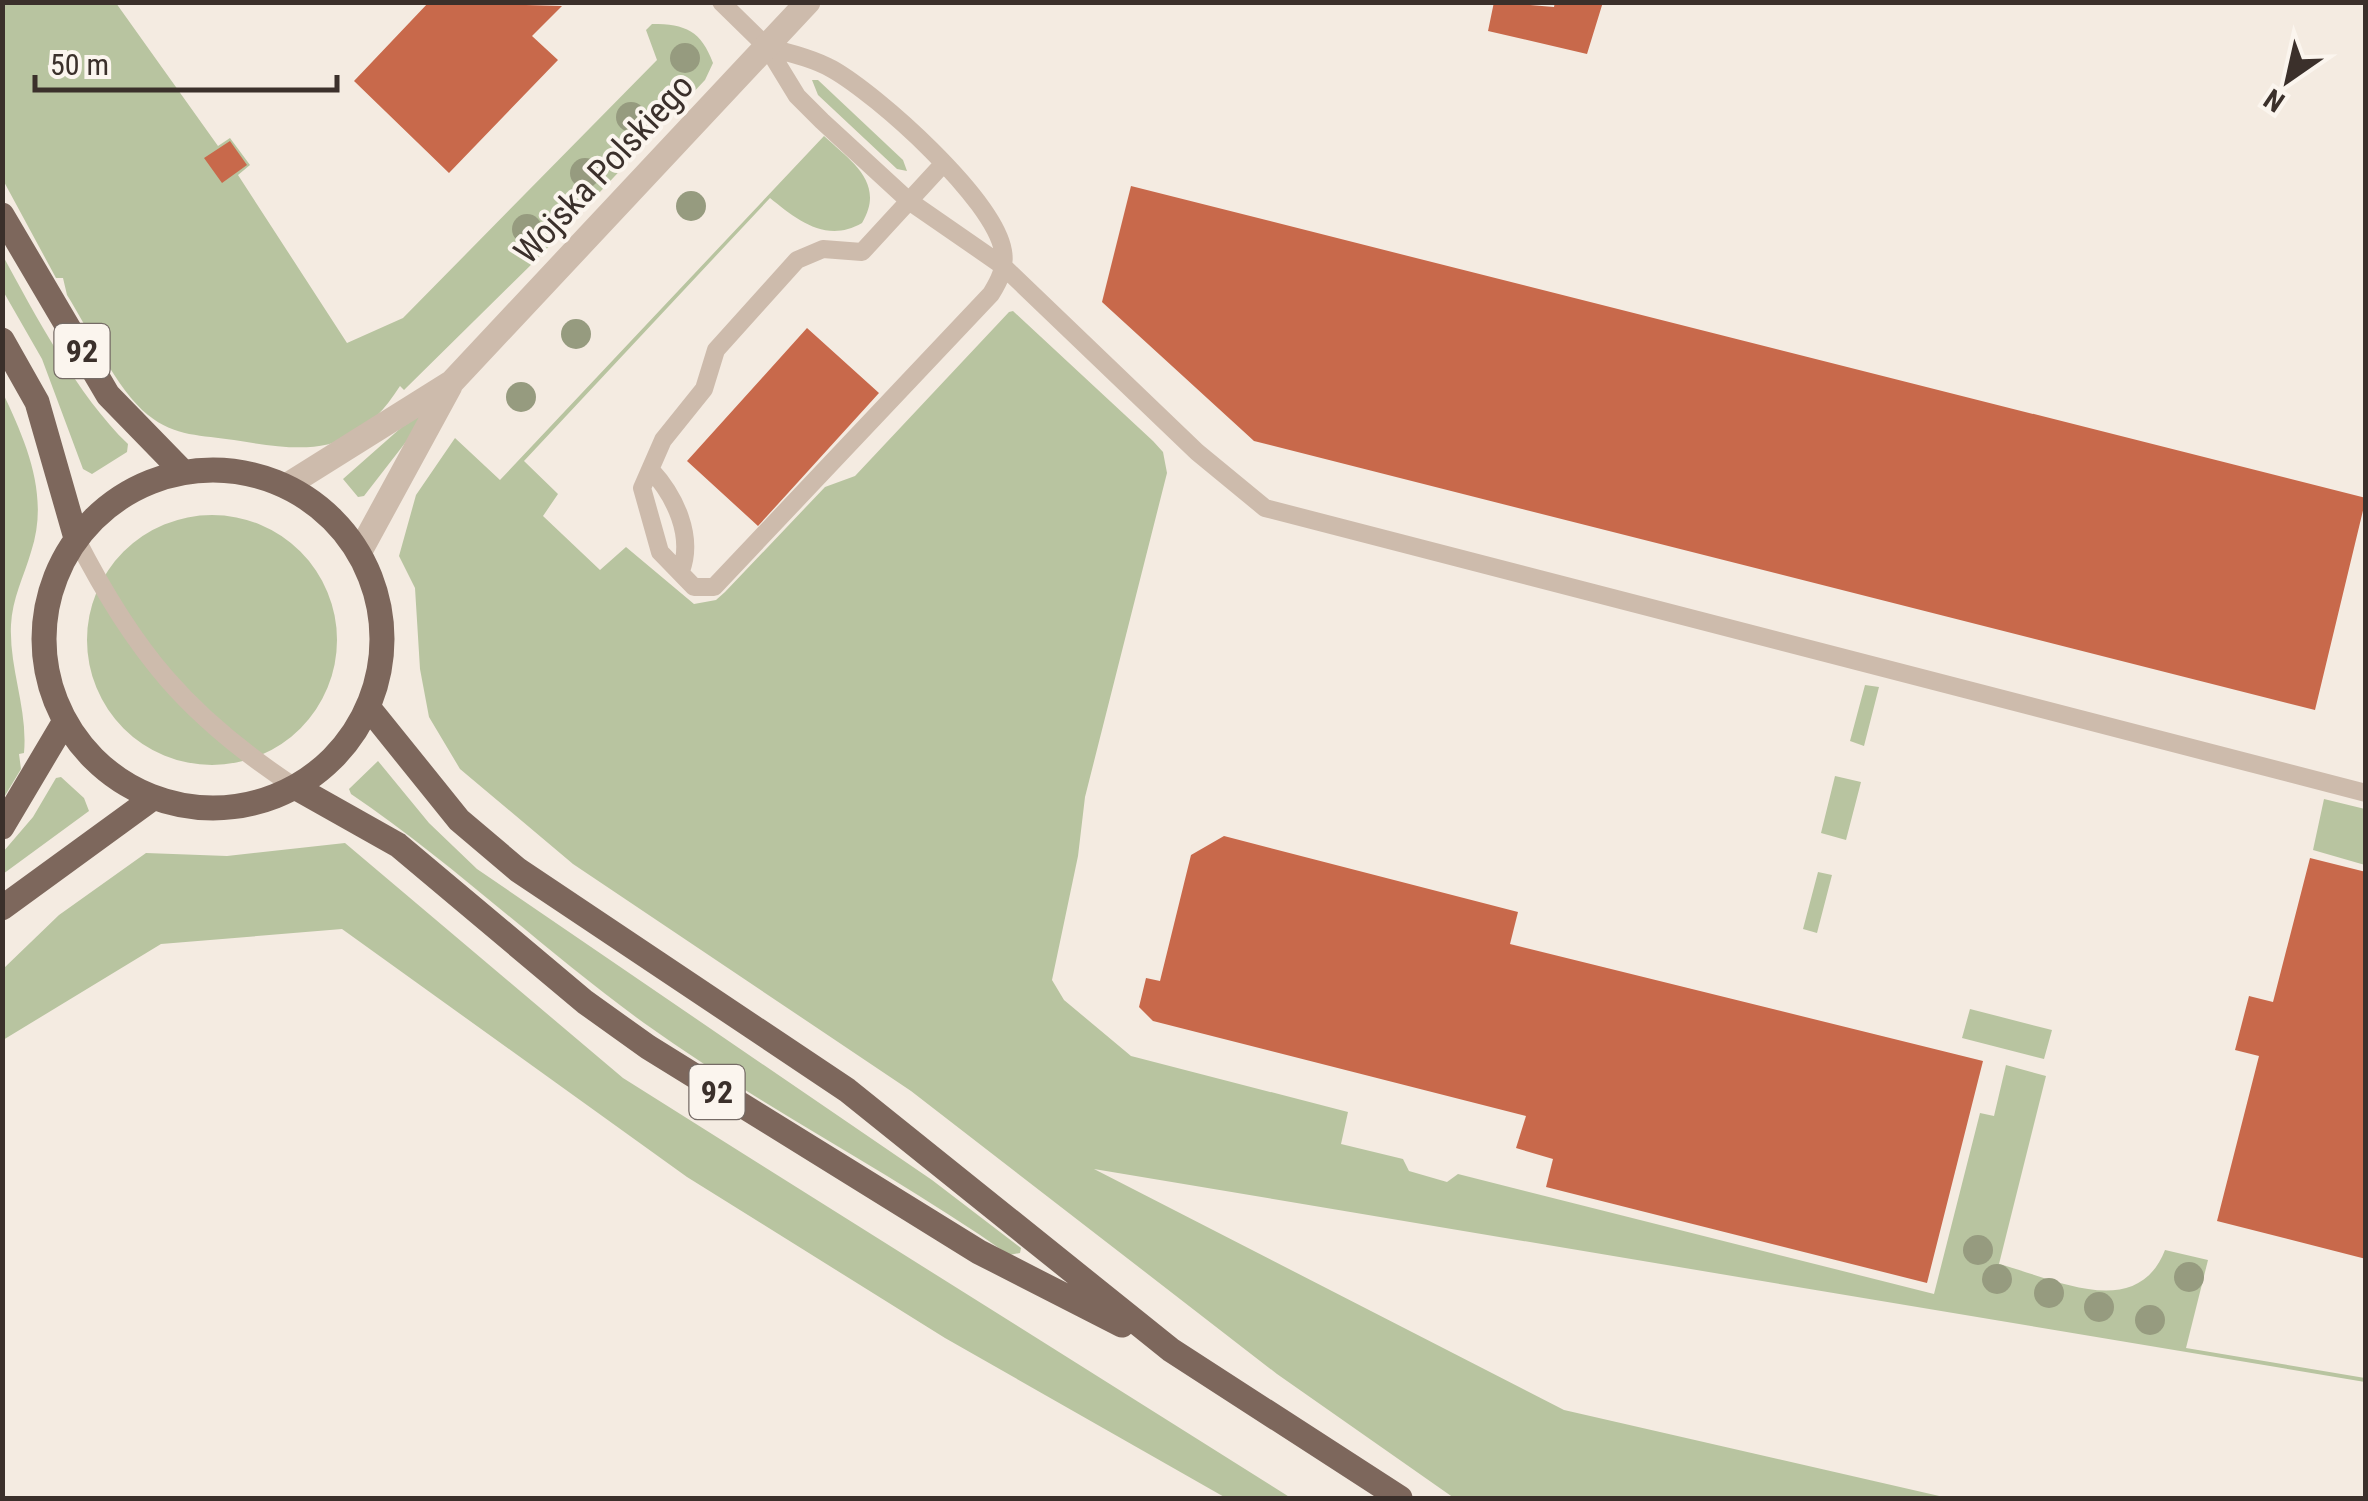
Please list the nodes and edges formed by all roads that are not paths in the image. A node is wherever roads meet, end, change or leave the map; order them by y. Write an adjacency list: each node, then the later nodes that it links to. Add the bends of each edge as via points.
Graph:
1 (720, 2): 3 (lane)
2 (808, 2): 3 (street, Wojska Polskiego)
3 (767, 46): 4 (lane, via 853,82); 5 (lane, via 797,96); 9 (street, Wojska Polskiego)
4 (943, 164): 5 (lane); 7 (lane, via 985,210)
5 (909, 201): 7 (lane); 10 (lane, via 862,252 823,249 797,260 716,350 704,389 663,440)
6 (2, 215): 11 (main road, 92, via 108,396)
7 (1004, 266): 15 (lane, via 991,294 714,587 694,586); 19 (lane, via 1264,508)
8 (2, 340): 13 (main road, 92, via 37,402)
9 (452, 382): 12 (street, Wojska Polskiego); 14 (street, Wojska Polskiego)
10 (651, 470): 15 (lane, via 671,494 688,549); 15 (lane, via 643,500 660,552)
11 (183, 472): 12 (main road, via 236,471); 13 (main road, via 123,495)
12 (286, 486): 14 (main road, via 339,526)
13 (76, 538): 17 (main road, via 60,566 44,628 51,692); 18 (lane, via 160,674 235,748)
14 (358, 553): 16 (main road, via 372,582 382,645)
15 (681, 571)
16 (368, 707): 18 (main road, via 338,752); 23 (main road, 92, via 459,820 518,870 846,1090)
17 (64, 721): 20 (main road, via 102,768); 21 (main road)
18 (295, 787): 20 (main road, via 225,808); 23 (main road, 92, via 398,845 585,1002 691,1075 979,1252)
19 (2366, 793)
20 (152, 798): 22 (main road)
21 (2, 827)
22 (2, 908)
23 (1171, 1350): 24 (main road, 92)
24 (1400, 1498)

